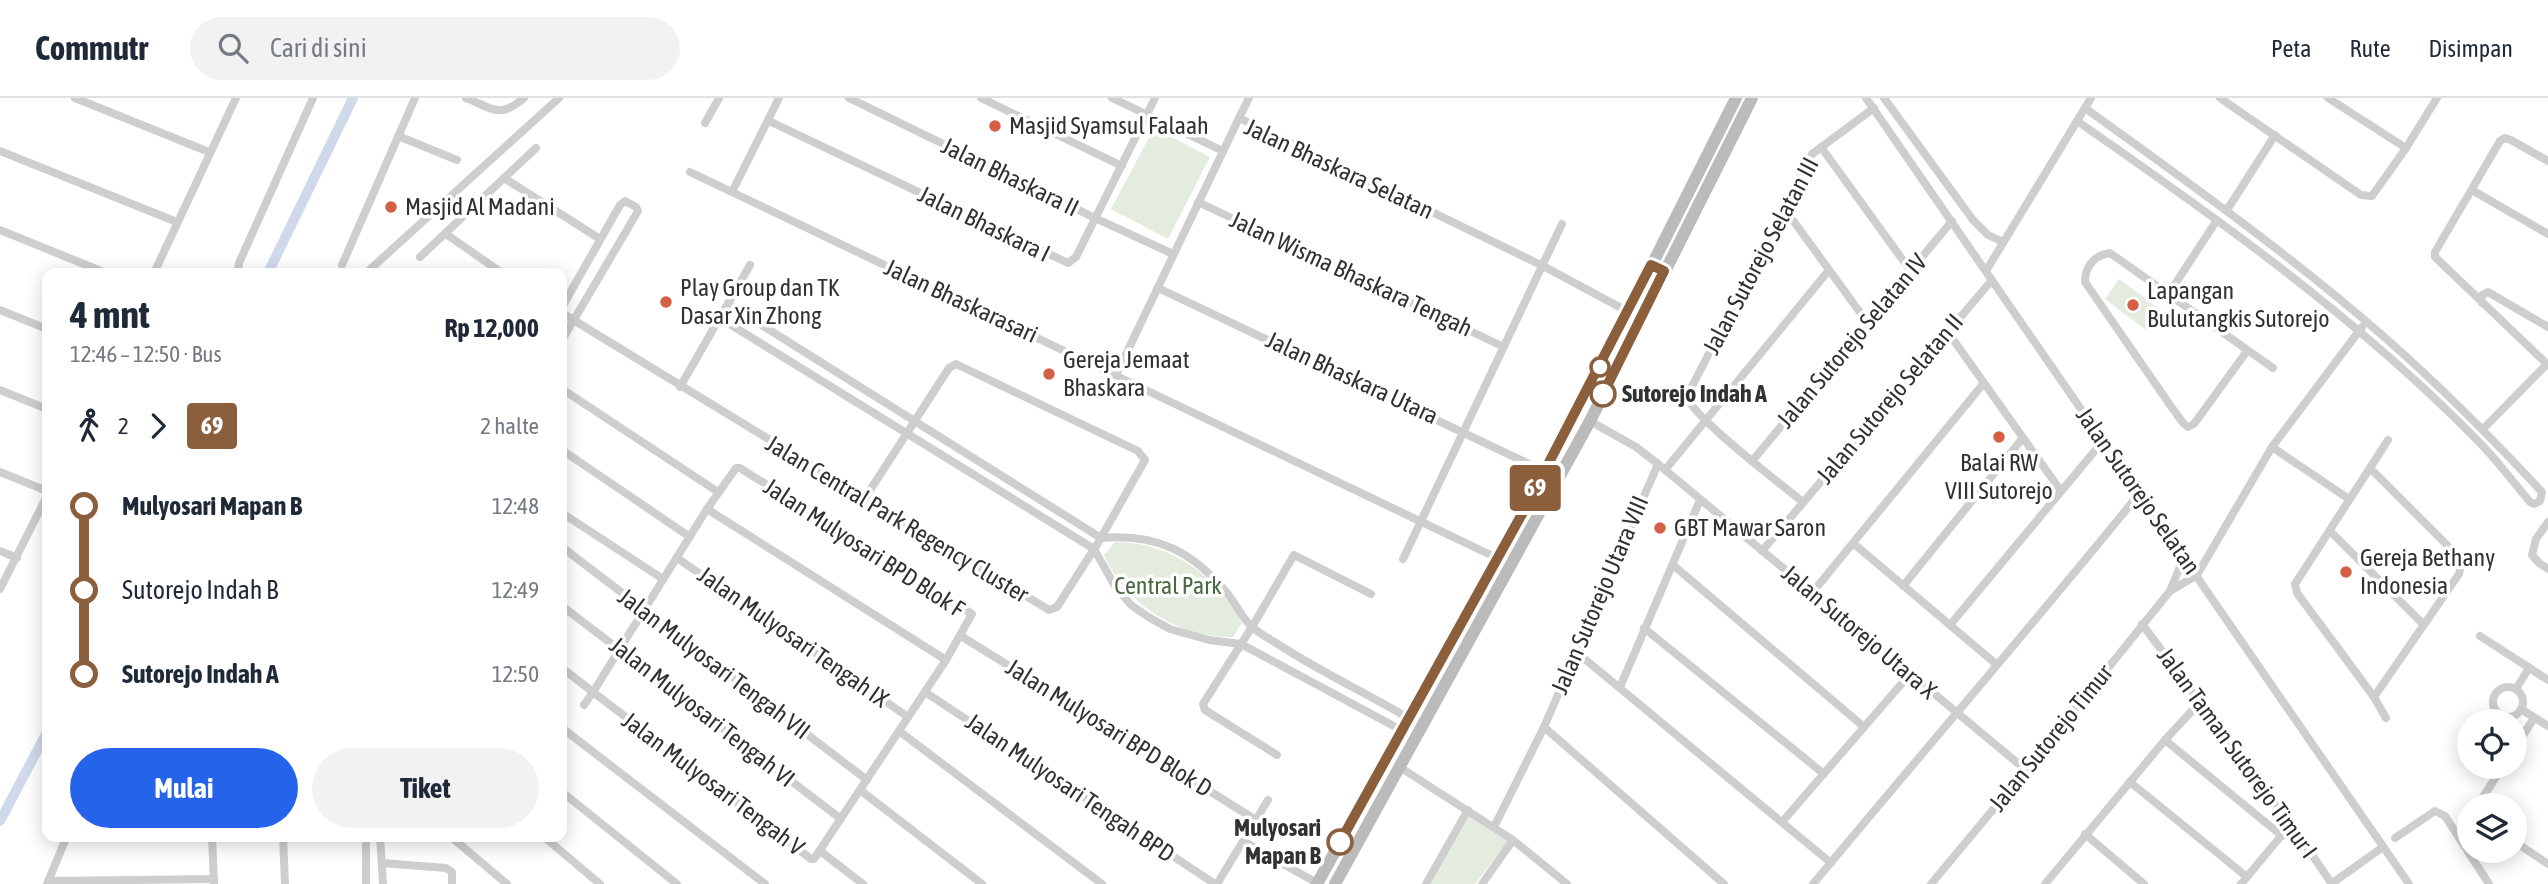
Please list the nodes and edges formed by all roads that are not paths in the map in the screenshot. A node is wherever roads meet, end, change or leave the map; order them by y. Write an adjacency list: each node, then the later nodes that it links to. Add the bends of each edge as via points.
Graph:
1 (75, 98): 37 (street)
2 (236, 98): 37 (street)
3 (313, 98): 68 (street)
4 (415, 98): 31 (street)
5 (466, 98): 6 (street, via 504,111)
6 (524, 98)
7 (559, 98): 69 (street)
8 (719, 98): 29 (street)
9 (779, 98): 27 (street)
10 (849, 98): 48 (street, Jalan Bhaskara II)
11 (981, 98): 40 (street)
12 (1112, 98): 25 (street)
13 (1155, 98): 25 (street, Jalan Bhaskara I)
14 (1249, 98): 26 (street)
15 (1736, 98): 58 (main road)
16 (1752, 98): 59 (main road)
17 (1866, 98): 23 (street, Jalan Sutorejo Selatan)
18 (1884, 98): 57 (street, via 1973,220)
19 (2091, 98): 24 (street)
20 (2220, 98): 30 (street)
21 (2328, 98): 34 (street)
22 (2437, 98): 34 (street)
23 (1874, 108): 32 (street, Jalan Sutorejo Selatan III); 50 (street, Jalan Sutorejo Selatan)
24 (2085, 108): 28 (street); 47 (street)
25 (1148, 115): 36 (street); 40 (street, Jalan Bhaskara I)
26 (1239, 118): 36 (street, Jalan Bhaskara Selatan); 65 (street, Jalan Bhaskara Selatan)
27 (769, 121): 44 (street); 48 (street, Jalan Bhaskara I, via 1063,262 1075,260)
28 (2077, 121): 49 (street); 57 (street)
29 (705, 123)
30 (2275, 135): 34 (street, via 2361,195 2372,196); 47 (street)
31 (398, 136): 38 (street); 62 (street)
32 (1821, 147): 46 (street, Jalan Sutorejo Selatan III, via 1812,154); 72 (street)
33 (536, 148): 42 (street)
34 (2406, 148)
35 (0, 150): 51 (street)
36 (1223, 150): 45 (street, Jalan Bhaskara Selatan)
37 (209, 152): 51 (street)
38 (457, 160)
39 (2548, 161): 43 (street, via 2505,138)
40 (1122, 166): 48 (street, Jalan Bhaskara I)
41 (690, 172): 44 (street, Jalan Bhaskarasari)
42 (504, 178): 54 (street); 56 (street)
43 (2472, 190): 55 (street); 80 (street, via 2435,257)
44 (732, 192): 97 (street, Jalan Bhaskarasari)
45 (1198, 202): 60 (street, Jalan Bhaskara Selatan); 93 (street, Jalan Wisma Bhaskara Tengah)
46 (1784, 208): 71 (street); 105 (street, Jalan Sutorejo Selatan III, via 1688,394 1688,403)
47 (2227, 210): 87 (street)
48 (1094, 218): 60 (street, Jalan Bhaskara II)
49 (2217, 220): 77 (street); 91 (street)
50 (1952, 221): 72 (street, Jalan Sutorejo Selatan IV); 74 (street, Jalan Sutorejo Selatan)
51 (177, 222): 67 (street)
52 (1562, 224): 65 (street)
53 (0, 230): 66 (street)
54 (446, 234): 61 (street); 70 (street)
55 (2548, 234)
56 (600, 239): 78 (street); 85 (street, via 623,202 637,208)
57 (2003, 242): 74 (street)
58 (1662, 244): 59 (main road); 64 (main road)
59 (1675, 250): 73 (main road)
60 (1173, 254): 76 (street, Jalan Bhaskara Selatan)
61 (420, 257)
62 (342, 265)
63 (750, 265): 79 (street)
64 (1651, 265): 73 (main road); 82 (main road)
65 (1543, 266): 82 (street, Jalan Bhaskara Selatan); 93 (street)
66 (94, 268)
67 (156, 268)
68 (238, 268)
69 (372, 268)
70 (495, 268)
71 (1829, 270): 86 (street); 105 (street, Jalan Sutorejo Utara VIII)
72 (1910, 270): 86 (street, Jalan Sutorejo Selatan IV)
73 (1664, 271): 104 (main road)
74 (1986, 271): 75 (street, Jalan Sutorejo Selatan)
75 (1992, 280): 90 (street, Jalan Sutorejo Selatan II); 111 (street, Jalan Sutorejo Selatan)
76 (1158, 288): 97 (street, Jalan Bhaskara Selatan); 107 (street, Jalan Bhaskara Utara)
77 (2168, 295): 94 (street); 94 (street, via 2110,253 2101,254 2085,273 2085,282 2183,424 2194,424)
78 (567, 298)
79 (728, 303): 84 (street); 103 (street)
80 (2482, 303): 89 (street, via 2481,296 2488,292); 95 (street)
81 (0, 310): 88 (street)
82 (1627, 311): 117 (main road)
83 (567, 316): 85 (street, Jalan Central Park Regency Cluster)
84 (720, 318): 99 (street); 108 (street)
85 (574, 320): 92 (street); 99 (street, Jalan Central Park Regency Cluster)
86 (1867, 322): 114 (street, Jalan Sutorejo Selatan IV)
87 (2366, 322): 91 (street); 106 (street)
88 (42, 327)
89 (2548, 327)
90 (1947, 331): 98 (street); 126 (street, Jalan Sutorejo Selatan II)
91 (2358, 331): 106 (street, via 2480,443 2530,502 2540,501 2542,492); 112 (street)
92 (567, 332)
93 (1504, 347): 107 (street)
94 (2247, 351): 96 (street)
95 (2547, 365): 106 (street)
96 (2273, 368)
97 (1116, 375): 132 (street, Jalan Bhaskarasari)
98 (1983, 384): 109 (street); 137 (street)
99 (680, 387): 123 (street, Jalan Central Park Regency Cluster)
100 (0, 390): 102 (street)
101 (567, 392): 121 (street)
102 (42, 407)
103 (913, 421): 108 (street); 136 (street); 136 (street, Jalan Central Park Regency Cluster, via 949,368 958,364 1138,451 1144,457 1143,467)
104 (1590, 421): 115 (street, Jalan Sutorejo Utara X); 130 (main road)
105 (1706, 421): 114 (street, Jalan Sutorejo Selatan III); 115 (street, Jalan Sutorejo Utara VIII)
106 (2483, 429)
107 (1464, 431): 117 (street, Jalan Bhaskara Utara); 132 (street)
108 (905, 434): 123 (street); 138 (street)
109 (2022, 439): 119 (street); 151 (street)
110 (2388, 440): 116 (street)
111 (2103, 441): 119 (street); 122 (street, Jalan Sutorejo Selatan)
112 (2272, 447): 124 (street); 149 (street)
113 (567, 453): 135 (street)
114 (1753, 460): 126 (street, Jalan Sutorejo Selatan III)
115 (1661, 467): 125 (street, Jalan Sutorejo Utara X); 167 (street, Jalan Sutorejo Utara VIII)
116 (2370, 468): 124 (street); 159 (street, via 2461,563 2459,574)
117 (1544, 471): 128 (main road)
118 (0, 472): 120 (street)
119 (2061, 491): 160 (street)
120 (42, 492)
121 (718, 492): 129 (street); 163 (street, Jalan Mulyosari BPD Blok F, via 733,470 740,468 971,613)
122 (2139, 494): 142 (street, Jalan Sutorejo Selatan); 169 (street)
123 (865, 498): 138 (street, Jalan Central Park Regency Cluster, via 1049,610 1057,607)
124 (2349, 499): 134 (street)
125 (1700, 500): 141 (street, Jalan Sutorejo Utara X); 147 (street)
126 (1802, 502): 141 (street, Jalan Sutorejo Selatan II)
127 (42, 505): 143 (street)
128 (1527, 505): 130 (main road); 145 (main road)
129 (707, 509): 135 (street); 168 (street)
130 (1540, 511): 200 (main road)
131 (567, 516): 150 (street, Jalan Mulyosari Tengah IX)
132 (1421, 520): 145 (street, Jalan Bhaskarasari); 146 (street)
133 (2548, 522): 148 (street, via 2532,555)
134 (2330, 532): 159 (street); 180 (street, via 2296,589)
135 (690, 537): 144 (street)
136 (1101, 537): 138 (street, Jalan Central Park Regency Cluster); 161 (street, via 1137,536 1183,553 1213,578)
137 (1853, 544): 151 (street); 154 (street)
138 (1094, 550): 165 (street, via 1115,586 1150,618 1170,629)
139 (0, 551): 143 (street)
140 (567, 551): 157 (street, Jalan Mulyosari Tengah VII)
141 (1762, 551): 154 (street, Jalan Sutorejo Utara X)
142 (2184, 557): 149 (street, Jalan Sutorejo Selatan); 153 (street, Jalan Sutorejo Timur)
143 (17, 558): 152 (street)
144 (677, 558): 150 (street); 187 (street, Jalan Mulyosari Tengah IX)
145 (1497, 558): 190 (main road)
146 (1403, 559)
147 (1673, 565): 162 (street); 193 (street)
148 (2548, 569)
149 (2197, 575): 153 (street, Jalan Sutorejo Timur); 227 (street, Jalan Sutorejo Selatan)
150 (663, 579): 157 (street)
151 (1903, 586): 160 (street)
152 (0, 589)
153 (2170, 590): 158 (street, Jalan Sutorejo Timur)
154 (1812, 593): 173 (street, Jalan Sutorejo Utara X)
155 (1371, 594): 161 (street, via 1295,554)
156 (567, 610): 166 (street, Jalan Mulyosari Tengah VI)
157 (644, 611): 166 (street); 203 (street, Jalan Mulyosari Tengah VII)
158 (2142, 624): 181 (street, Jalan Taman Sutorejo Timur I); 201 (street, Jalan Sutorejo Timur)
159 (2423, 624): 180 (street)
160 (1950, 625): 169 (street)
161 (1252, 627): 165 (street); 170 (street)
162 (1644, 628): 176 (street); 202 (street)
163 (961, 636): 168 (street, Jalan Mulyosari BPD Blok F); 210 (street, Jalan Mulyosari BPD Blok D)
164 (2480, 636): 171 (street)
165 (1241, 644): 174 (street); 199 (street, via 1203,706)
166 (620, 648): 178 (street); 209 (street, Jalan Mulyosari Tengah VI)
167 (1575, 651): 176 (street); 192 (street, Jalan Sutorejo Utara VIII)
168 (946, 660): 179 (street, Jalan Mulyosari BPD Blok F)
169 (1996, 664): 186 (street)
170 (1312, 665): 174 (street); 190 (street)
171 (2529, 668): 175 (street); 177 (street)
172 (567, 672): 178 (street, Jalan Mulyosari Tengah V)
173 (1910, 674): 186 (street, Jalan Sutorejo Utara X); 193 (street)
174 (1304, 679): 196 (street)
175 (2548, 680)
176 (1620, 687): 211 (street)
177 (2516, 689): 183 (street, via 2501,688 2495,695); 184 (street, via 2523,700)
178 (593, 692): 182 (street); 229 (street, Jalan Mulyosari Tengah V, via 811,859)
179 (925, 692): 187 (street, Jalan Mulyosari BPD Blok F); 248 (street, Jalan Mulyosari Tengah BPD)
180 (2374, 697): 188 (street)
181 (2200, 701): 198 (street); 212 (street, Jalan Taman Sutorejo Timur I)
182 (584, 705)
183 (2497, 709)
184 (2521, 709)
185 (2527, 713): 189 (street)
186 (1958, 714): 201 (street, Jalan Sutorejo Utara X); 231 (street)
187 (908, 717): 195 (street, Jalan Mulyosari BPD Blok F)
188 (2386, 718)
189 (2535, 718): 191 (street); 194 (street)
190 (1410, 719): 196 (main road)
191 (2548, 726)
192 (1544, 727): 213 (street, Jalan Sutorejo Utara VIII); 254 (street)
193 (1864, 727): 202 (street)
194 (2527, 730)
195 (899, 731): 203 (street, Jalan Mulyosari BPD Blok F); 247 (street)
196 (1403, 731): 249 (main road)
197 (567, 732): 244 (street)
198 (2165, 740): 204 (street); 216 (street)
199 (1277, 755)
200 (1398, 766): 208 (street); 250 (main road)
201 (2026, 770): 256 (street, Jalan Sutorejo Timur)
202 (1824, 774): 211 (street)
203 (867, 780): 205 (street, Jalan Mulyosari BPD Blok F)
204 (2130, 782): 214 (street); 234 (street)
205 (860, 790): 209 (street, Jalan Mulyosari BPD Blok F); 246 (street)
206 (567, 796): 243 (street)
207 (1268, 800): 210 (street)
208 (1468, 810): 213 (street); 251 (street)
209 (841, 819): 229 (street, Jalan Mulyosari BPD Blok F)
210 (1256, 820): 219 (street)
211 (1782, 822): 231 (street)
212 (2291, 824): 216 (street); 259 (street, Jalan Taman Sutorejo Timur I)
213 (1494, 827): 218 (street)
214 (2085, 834): 257 (street); 258 (street)
215 (2457, 834): 217 (street, via 2445,816 2435,811)
216 (2282, 836): 234 (street)
217 (2395, 838)
218 (1513, 840): 252 (street); 253 (street)
219 (1243, 841): 248 (street); 249 (street)
220 (64, 842): 236 (street)
221 (212, 842): 235 (street)
222 (283, 842): 237 (street)
223 (366, 842): 238 (street)
224 (380, 842): 230 (street)
225 (457, 842): 241 (street)
226 (550, 842): 242 (street)
227 (2383, 847): 259 (street); 260 (street, Jalan Sutorejo Selatan)
228 (2527, 850): 233 (street)
229 (820, 852): 245 (street, Jalan Mulyosari Tengah V)
230 (382, 863): 239 (street); 240 (street, via 446,868 452,872)
231 (1831, 863): 255 (street)
232 (2476, 863): 261 (street)
233 (2548, 864)
234 (2244, 880)
235 (214, 882): 236 (street)
236 (47, 883)
237 (285, 884)
238 (366, 884)
239 (383, 884)
240 (452, 884)
241 (507, 884)
242 (600, 884)
243 (677, 884)
244 (765, 884)
245 (863, 884)
246 (982, 884)
247 (1102, 884)
248 (1216, 884)
249 (1317, 884)
250 (1335, 884)
251 (1426, 884)
252 (1482, 884)
253 (1567, 884)
254 (1724, 884)
255 (1813, 884)
256 (1931, 884)
257 (2046, 884)
258 (2144, 884)
259 (2332, 884)
260 (2409, 884)
261 (2489, 884)

